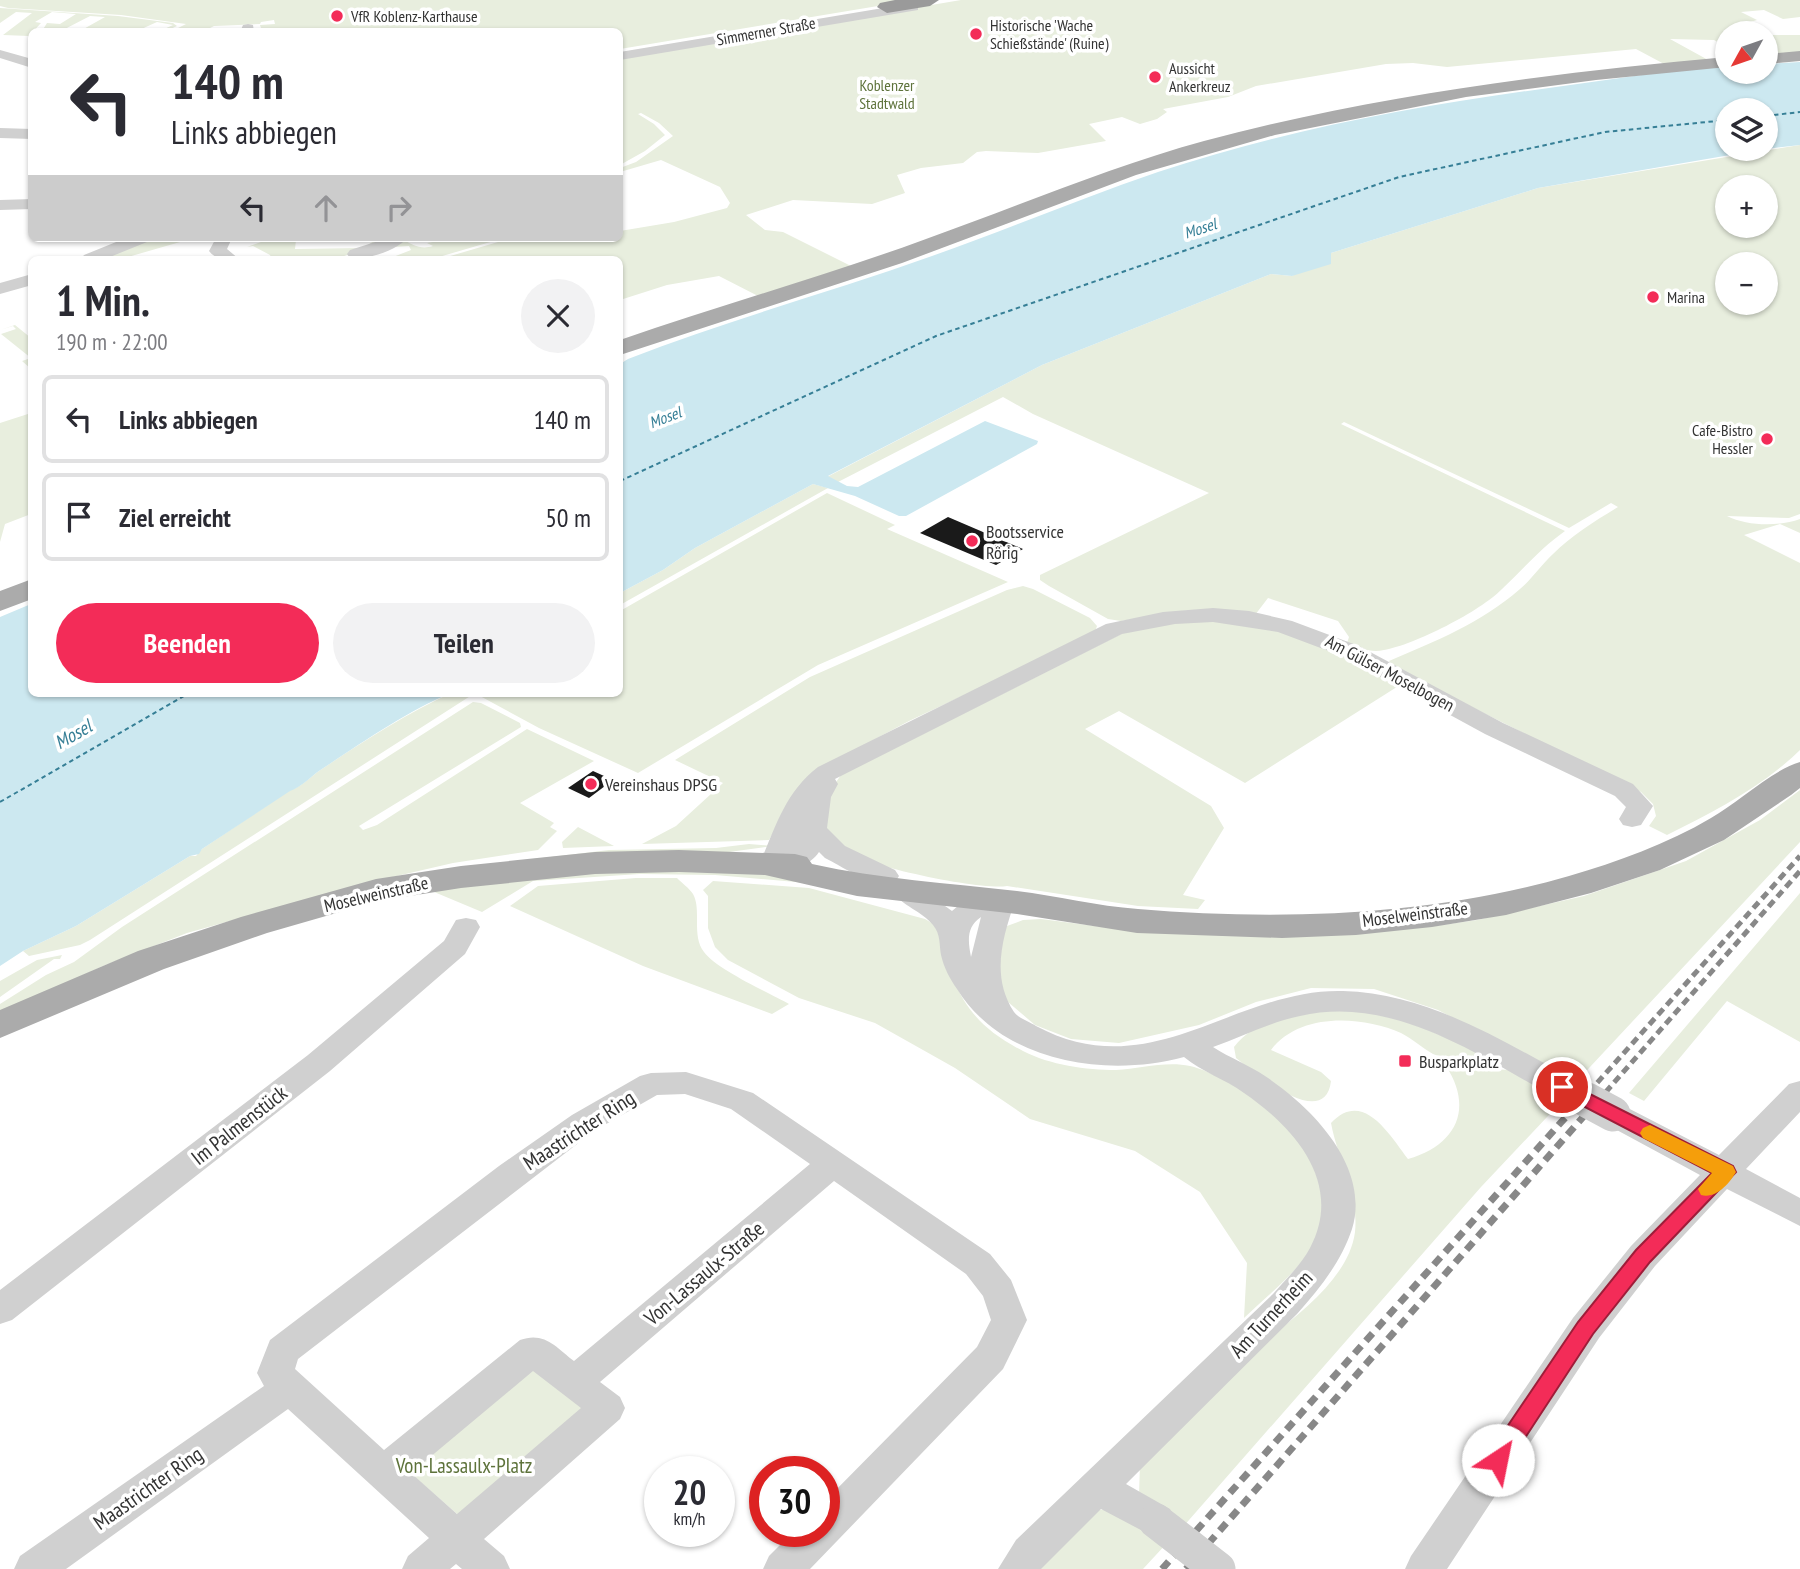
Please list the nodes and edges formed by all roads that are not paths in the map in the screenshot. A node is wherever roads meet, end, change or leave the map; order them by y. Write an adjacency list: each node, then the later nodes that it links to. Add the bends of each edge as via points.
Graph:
1 (943, 0): 3 (highway)
2 (952, 0): 3 (highway)
3 (921, 2): 4 (highway); 6 (street, Simmerner Straße)
4 (887, 7): 7 (street, Simmerner Straße)
5 (1, 52): 10 (street)
6 (623, 53)
7 (623, 53)
8 (1800, 56): 9 (main road)
9 (1778, 58)
10 (25, 62)
11 (1715, 63): 24 (main road, via 1476,90 1364,110 1210,146 1078,188 895,258)
12 (0, 127): 13 (street)
13 (28, 127)
14 (4, 201): 15 (street)
15 (28, 204)
16 (131, 242): 20 (street)
17 (223, 242): 21 (street, via 218,251)
18 (393, 242): 19 (street)
19 (356, 254)
20 (97, 256)
21 (225, 256)
22 (28, 280): 23 (street)
23 (0, 289)
24 (623, 347)
25 (28, 590): 26 (main road)
26 (0, 602)
27 (843, 765): 29 (street, Am Gülser Moselbogen, via 1114,629 1165,618 1212,615 1255,619 1319,636 1374,662 1477,720 1624,790 1640,806); 30 (street, Am Gülser Moselbogen, via 816,799); 31 (street, Am Gülser Moselbogen, via 817,779 802,797)
28 (1800, 772): 33 (main road, Moselweinstraße, via 1732,821 1644,863 1538,895 1440,914 1242,926 1137,921)
29 (1632, 818)
30 (815, 832): 31 (street, via 802,855); 32 (street, via 835,852)
31 (773, 866): 32 (main road, Moselweinstraße, via 805,875); 36 (main road, Moselweinstraße, via 679,861 585,864 376,890 151,960)
32 (895, 883): 33 (main road, Moselweinstraße, via 953,898); 35 (street, via 942,917)
33 (1001, 901): 35 (street, via 965,915); 37 (street, via 984,969 993,1000)
34 (466, 927): 43 (street, Im Palmenstück, via 455,947 319,1063)
35 (955, 937): 37 (street, via 969,987)
36 (0, 1025)
37 (1016, 1029): 38 (street, via 1049,1045 1104,1056 1141,1056)
38 (1191, 1045): 41 (street, bridge, via 1278,1010 1321,1001 1400,1008 1431,1018); 47 (street, Am Turnerheim, via 1275,1100 1310,1131 1332,1170 1335,1220 1326,1252 1285,1304)
39 (1800, 1092): 41 (street)
40 (833, 1163): 44 (street, Von-Lassaulx-Straße); 45 (street, Maastrichter Ring, via 741,1101 686,1083 651,1084 583,1123 511,1175 283,1350 275,1373); 48 (street, Maastrichter Ring, via 978,1264 999,1290 1009,1320 990,1359)
41 (1726, 1172): 42 (street); 58 (street, via 1643,1256 1586,1328)
42 (1800, 1213)
43 (0, 1310)
44 (575, 1382): 46 (street, via 533,1349); 50 (street, via 607,1408)
45 (290, 1388): 46 (street); 52 (street, Maastrichter Ring)
46 (385, 1472): 50 (street)
47 (1097, 1487): 49 (street); 56 (street, Am Turnerheim)
48 (840, 1512)
49 (1156, 1521): 57 (street, bridge)
50 (457, 1540): 53 (street); 54 (street)
51 (805, 1547): 55 (street, Maastrichter Ring)
52 (34, 1569)
53 (422, 1569)
54 (490, 1569)
55 (783, 1569)
56 (1018, 1569)
57 (1218, 1569)
58 (1425, 1569)

